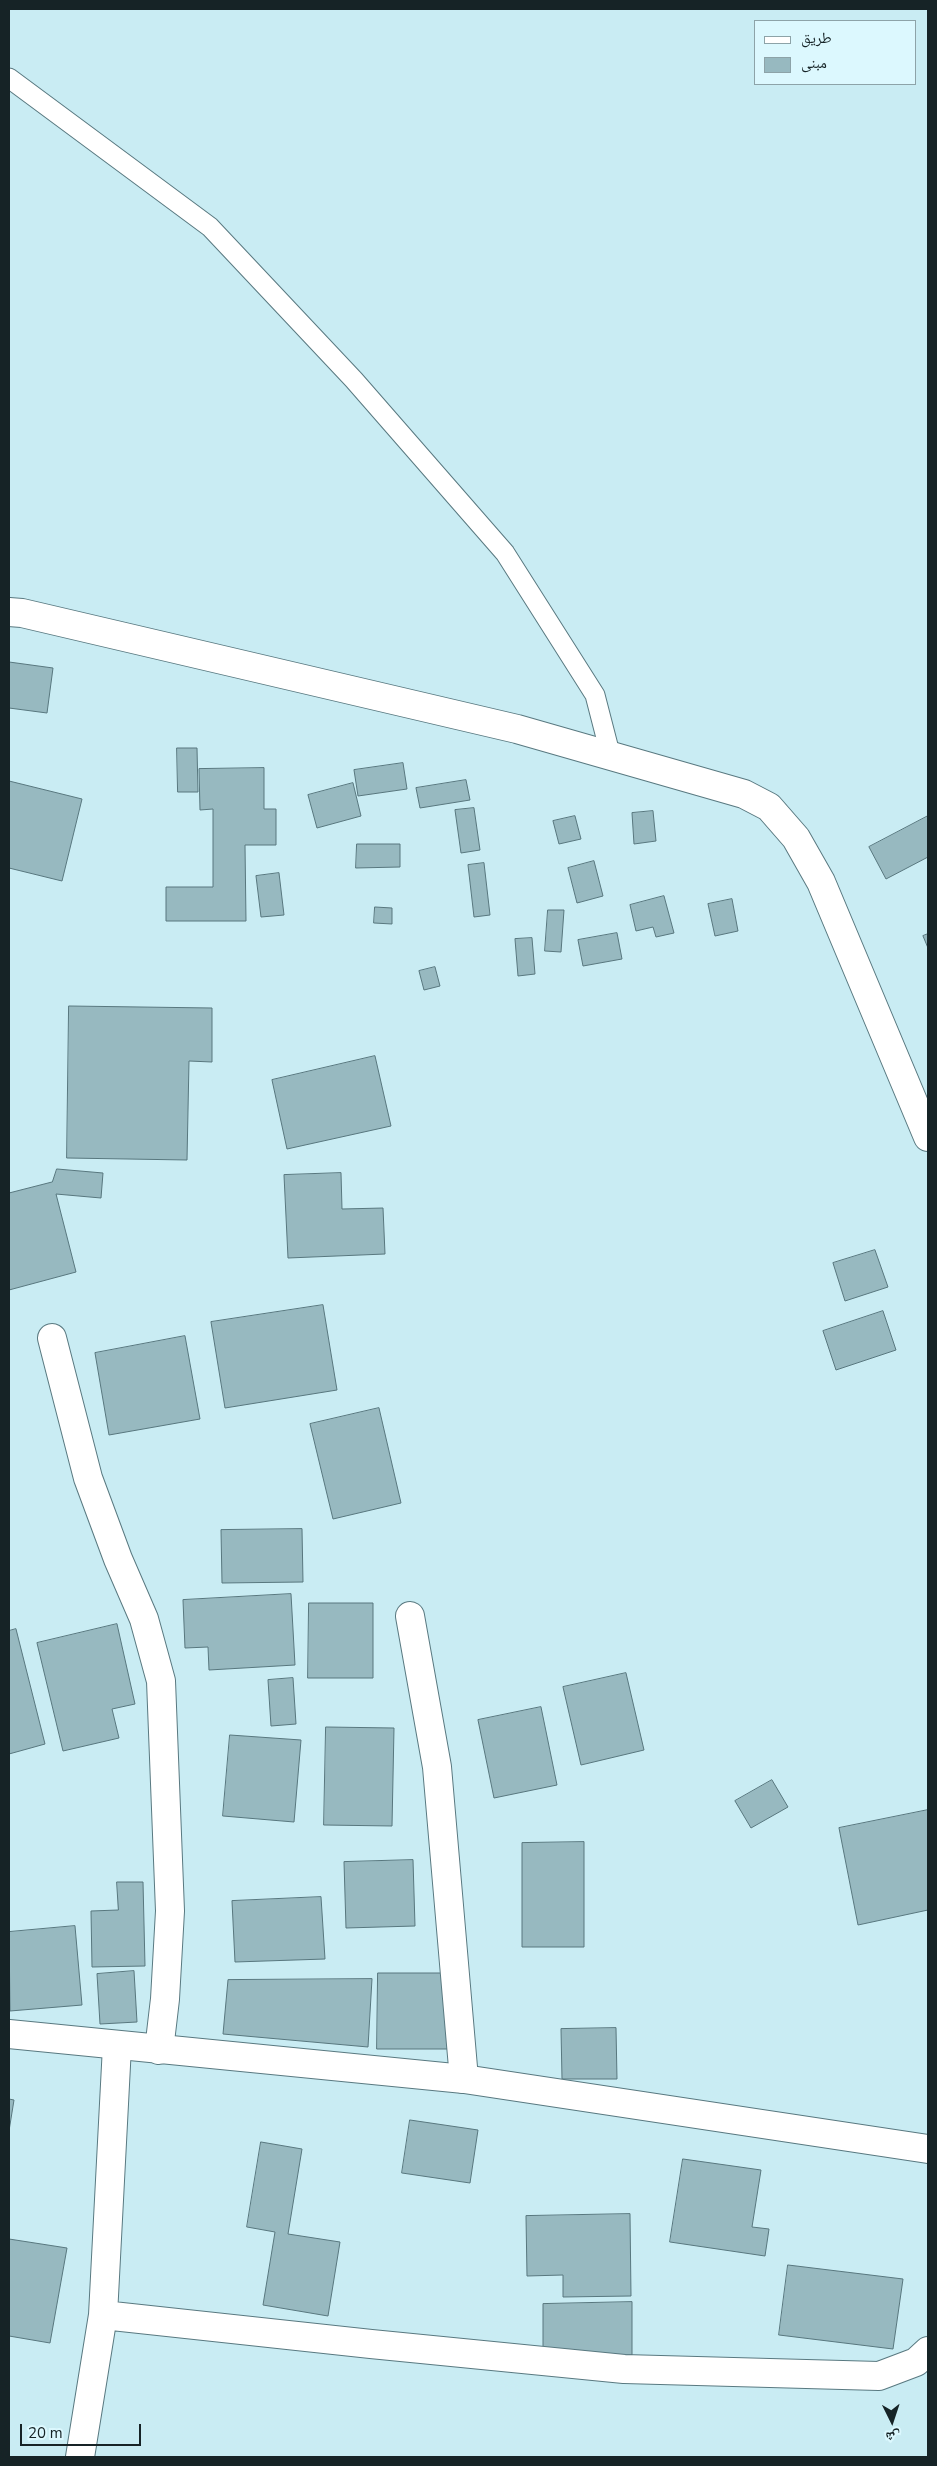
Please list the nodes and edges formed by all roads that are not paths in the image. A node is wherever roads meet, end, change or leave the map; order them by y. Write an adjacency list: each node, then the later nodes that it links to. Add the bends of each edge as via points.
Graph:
1 (9, 78): 3 (lane, via 210,227 354,380 505,554 595,695)
2 (9, 612): 3 (street, via 517,730)
3 (611, 756): 4 (street, via 744,794 769,807 796,838 821,882)
4 (928, 1136)
5 (52, 1338): 9 (street, via 88,1478 144,1619 161,1681 170,1911)
6 (410, 1616): 10 (street, via 437,1767)
7 (9, 2034): 8 (street)
8 (117, 2046): 9 (street); 12 (street)
9 (159, 2050): 10 (street)
10 (464, 2079): 11 (street)
11 (928, 2149)
12 (103, 2314): 13 (street, via 624,2369 879,2376 916,2362); 14 (street)
13 (928, 2351)
14 (80, 2457)

